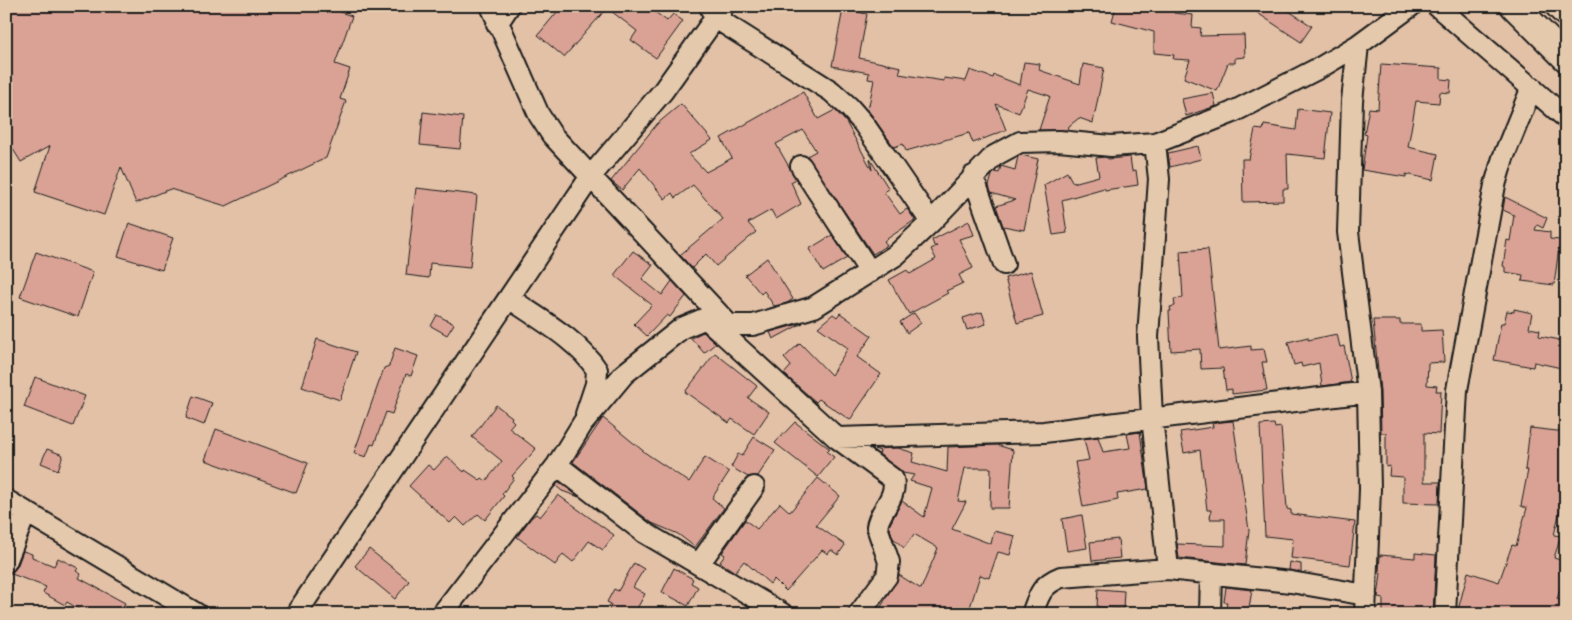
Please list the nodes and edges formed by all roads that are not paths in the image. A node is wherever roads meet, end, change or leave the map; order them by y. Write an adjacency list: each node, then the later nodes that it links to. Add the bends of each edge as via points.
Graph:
1 (509, 6): 8 (street)
2 (1411, 6): 9 (street)
3 (1437, 6): 11 (street)
4 (1514, 6): 10 (main road)
5 (1559, 6): 7 (main road)
6 (716, 10): 15 (street, via 663,91); 17 (street, via 849,107)
7 (1566, 13)
8 (494, 15): 15 (street, via 539,115 552,135)
9 (1358, 45): 13 (street, via 1231,113); 23 (street, via 1352,101 1348,232)
10 (1566, 58)
11 (1532, 87): 12 (street); 43 (street, via 1495,185 1457,390)
12 (1566, 118)
13 (1155, 143): 16 (street, via 1111,146 1059,141 1020,142 994,156); 24 (street, via 1159,179 1148,338)
14 (802, 166): 19 (street)
15 (591, 176): 20 (street); 22 (street)
16 (973, 176): 17 (street); 18 (street)
17 (931, 222): 19 (street, via 896,254)
18 (1004, 264)
19 (870, 272): 22 (street, via 814,307 753,325)
20 (509, 298): 25 (street, via 577,346 597,370); 37 (street)
21 (706, 318): 22 (street); 25 (street, via 682,328 648,353 624,374); 26 (street)
22 (730, 325)
23 (1368, 392): 24 (street); 35 (street, via 1370,489)
24 (1152, 417): 26 (street, via 1044,432); 33 (street)
25 (584, 423): 27 (street)
26 (837, 438): 40 (street, via 889,475 895,485 877,526 890,568)
27 (557, 464): 32 (street, via 645,532); 38 (street)
28 (754, 487): 32 (street)
29 (6, 500): 30 (street)
30 (26, 512): 31 (street); 36 (street)
31 (6, 562)
32 (699, 564): 39 (street)
33 (1168, 569): 34 (street); 41 (street, via 1061,577 1050,581 1041,591)
34 (1211, 573): 35 (street, via 1291,582); 42 (street)
35 (1366, 604)
36 (197, 614)
37 (296, 614)
38 (442, 614)
39 (783, 614)
40 (858, 614)
41 (1032, 614)
42 (1210, 614)
43 (1445, 614)

